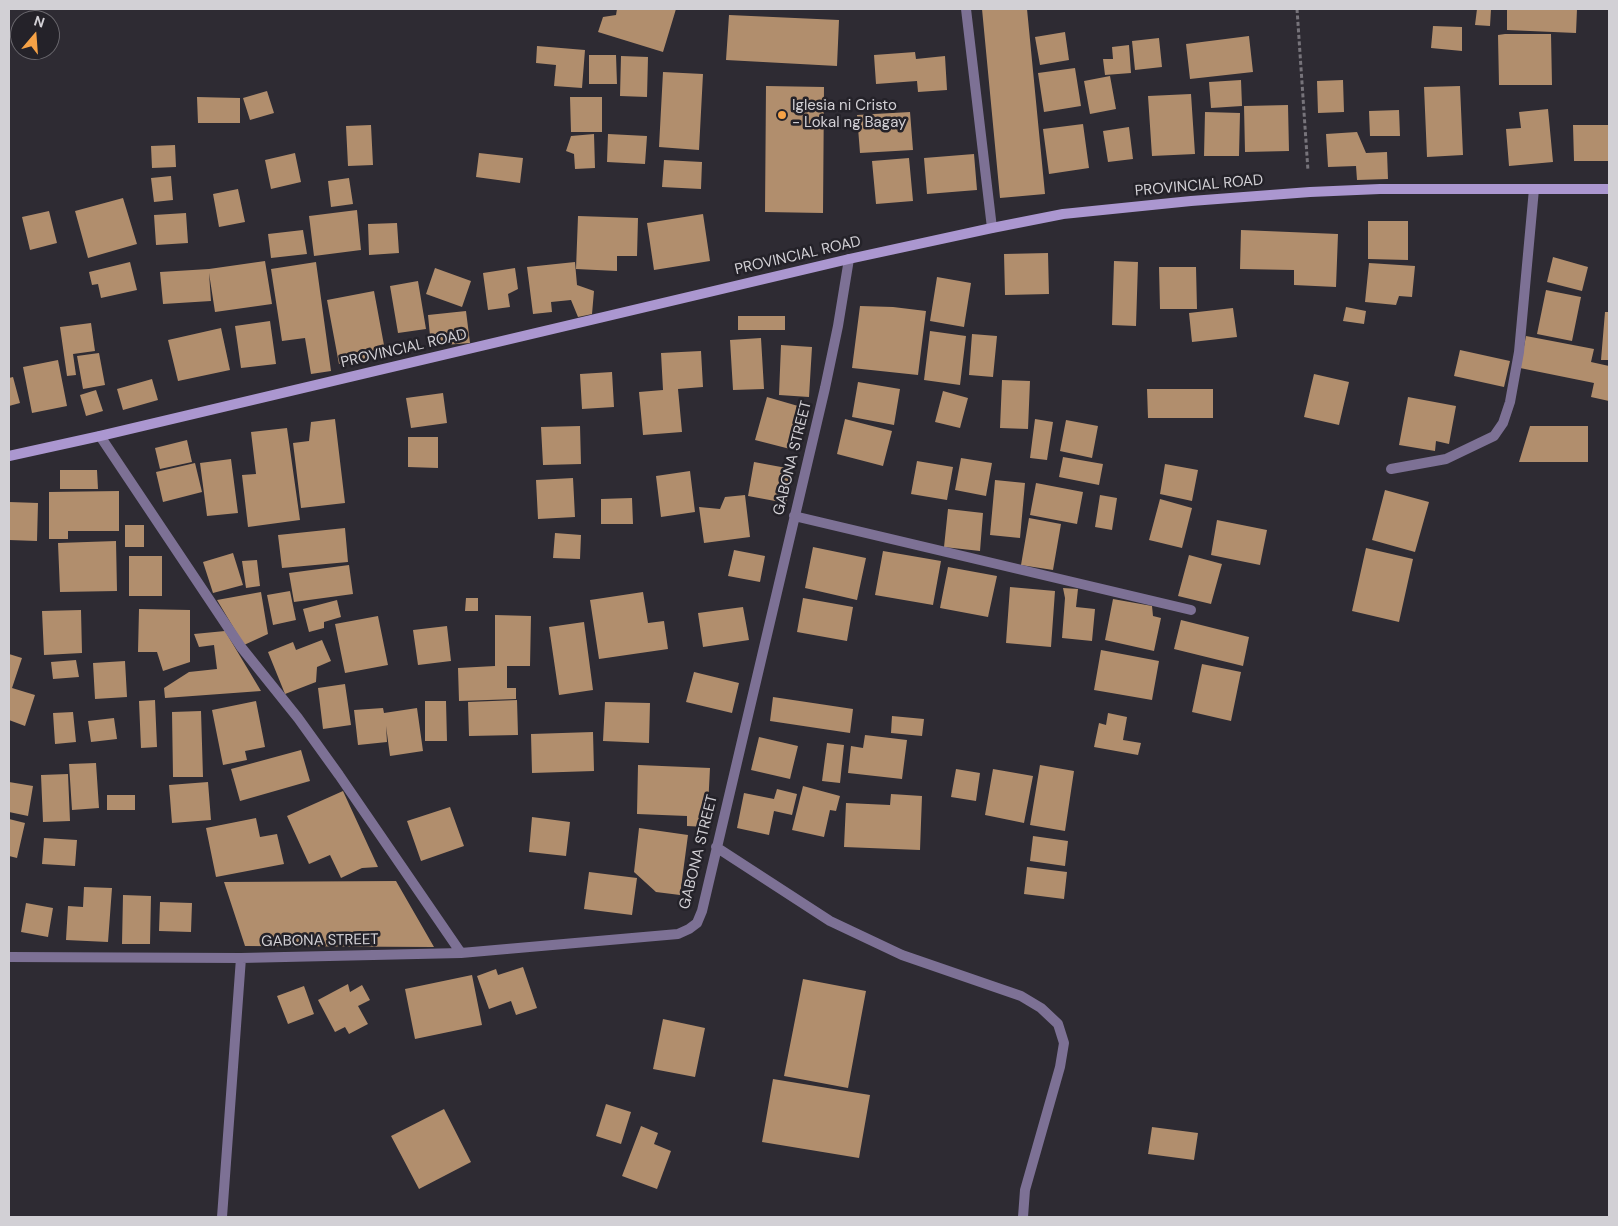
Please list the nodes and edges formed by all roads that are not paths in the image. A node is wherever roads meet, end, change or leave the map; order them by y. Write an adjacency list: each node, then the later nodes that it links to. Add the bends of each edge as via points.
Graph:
1 (966, 9): 4 (street)
2 (1534, 189): 3 (main road, PROVINCIAL ROAD); 4 (main road, PROVINCIAL ROAD, via 1310,192 1063,214); 8 (street, via 1519,352 1503,422 1494,436 1446,459)
3 (1609, 189)
4 (992, 228): 5 (main road, PROVINCIAL ROAD)
5 (849, 259): 6 (main road, PROVINCIAL ROAD); 9 (street, GABONA STREET, via 831,362)
6 (100, 436): 7 (main road, PROVINCIAL ROAD); 12 (street, via 241,647 298,718)
7 (9, 456)
8 (1392, 469)
9 (794, 516): 10 (street); 11 (street, GABONA STREET)
10 (1191, 610)
11 (716, 847): 12 (street, GABONA STREET, via 697,923 678,934); 16 (street, via 830,921 902,955 1021,996 1058,1024 1064,1043 1060,1067 1025,1190)
12 (462, 953): 14 (street, GABONA STREET)
13 (9, 957): 14 (street, GABONA STREET)
14 (242, 958): 15 (street)
15 (222, 1217)
16 (1022, 1217)

